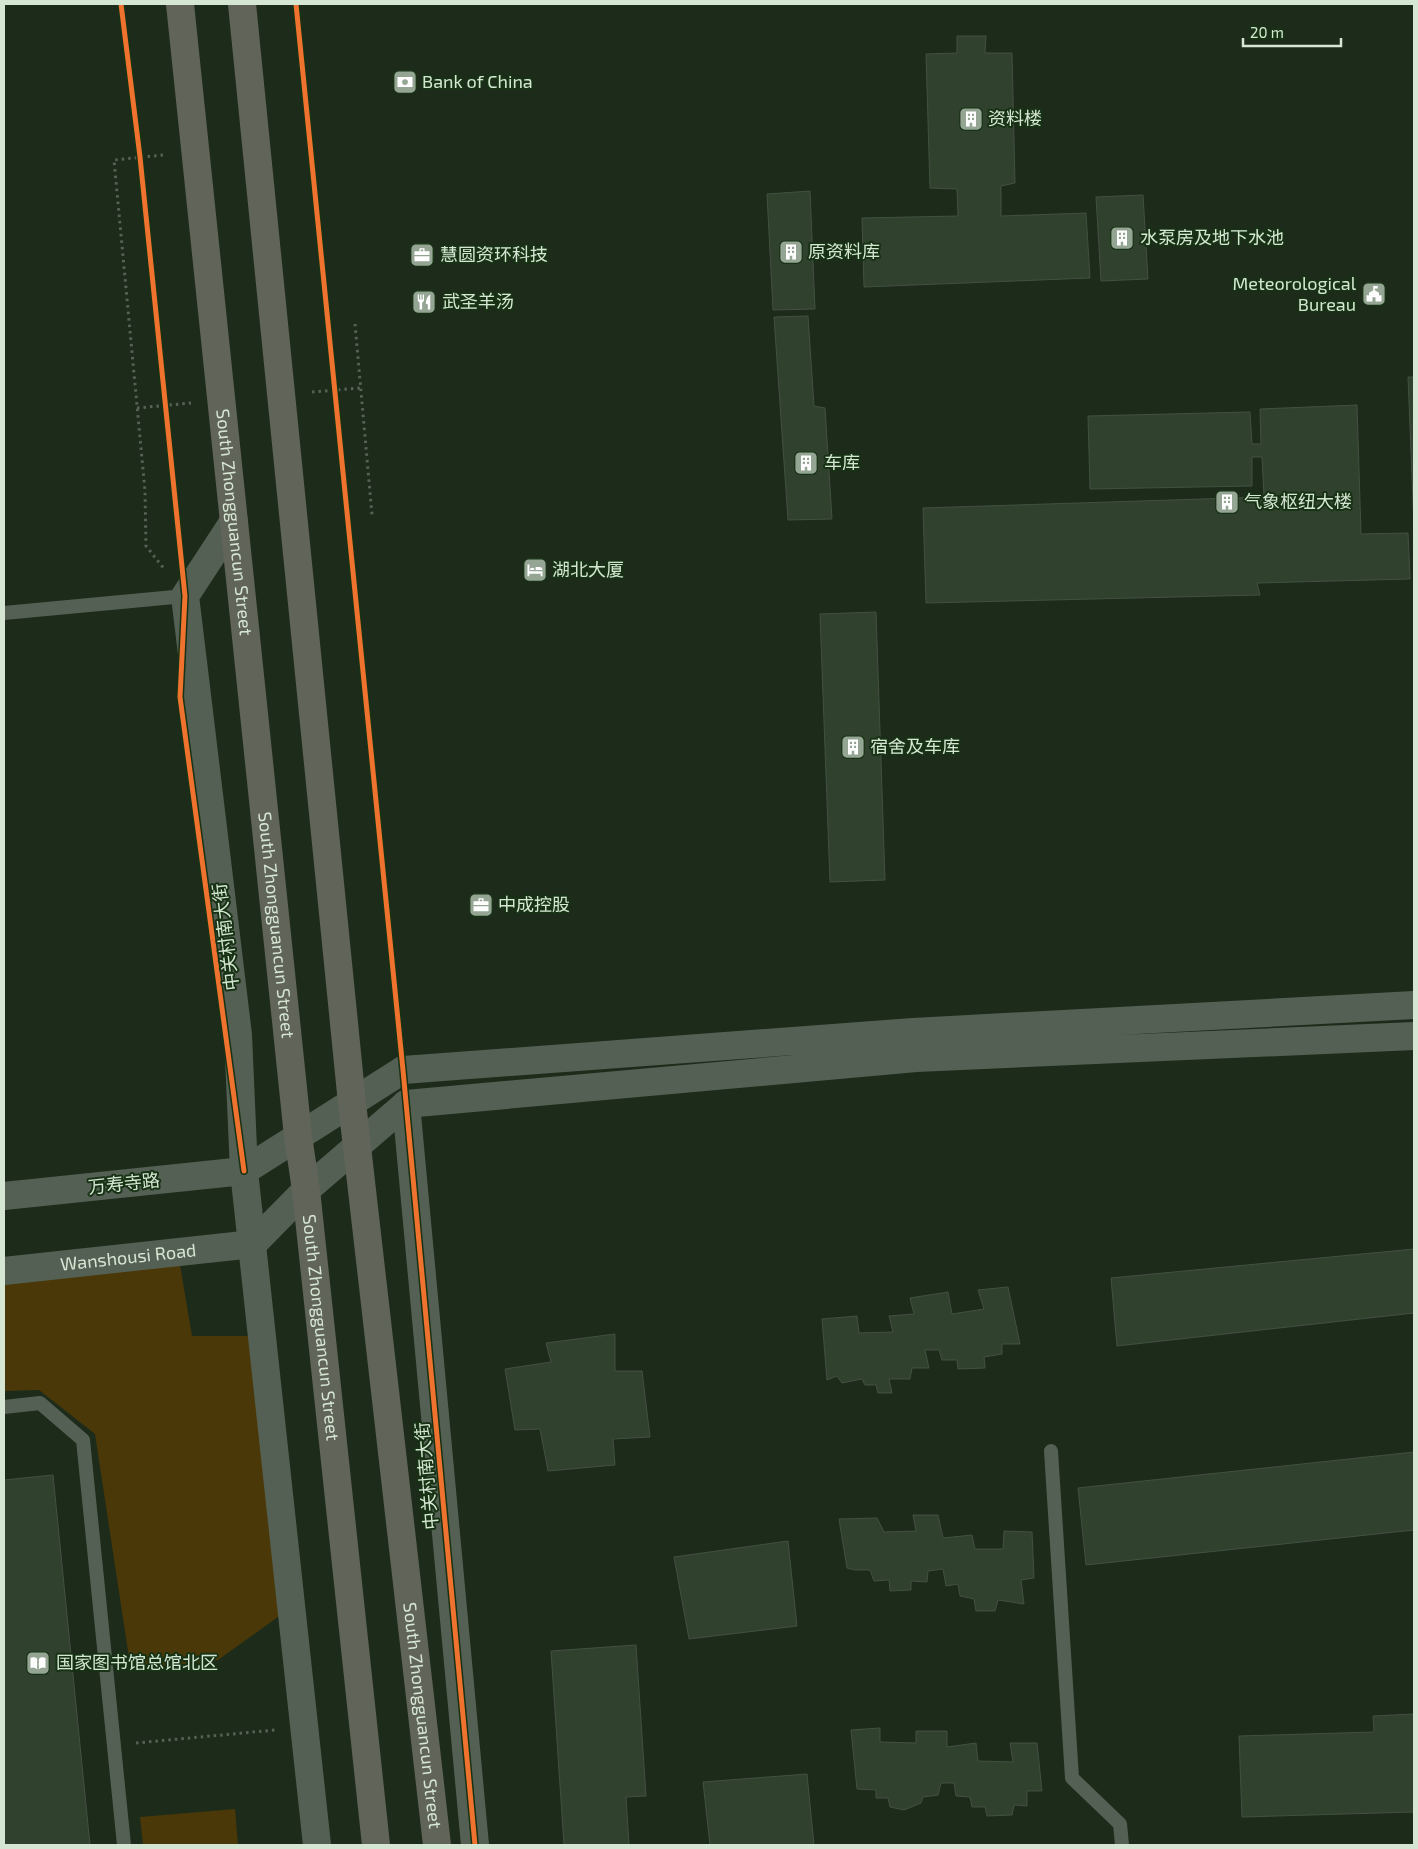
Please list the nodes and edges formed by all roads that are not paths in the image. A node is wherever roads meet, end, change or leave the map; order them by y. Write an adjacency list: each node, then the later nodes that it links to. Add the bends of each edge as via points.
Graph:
1 (180, 4): 3 (main road, South Zhongguancun Street)
2 (242, 4): 8 (main road, South Zhongguancun Street)
3 (234, 521): 4 (street); 10 (main road, South Zhongguancun Street)
4 (185, 596): 5 (lane); 12 (street, 中关村南大街, via 238,1035)
5 (4, 613)
6 (1414, 1005): 8 (street, via 903,1033 403,1070)
7 (1414, 1036): 9 (street, via 916,1058)
8 (352, 1103): 10 (street); 11 (main road, South Zhongguancun Street)
9 (406, 1104): 11 (street); 23 (street, 中关村南大街)
10 (298, 1136): 12 (street); 13 (main road, South Zhongguancun Street)
11 (357, 1146): 13 (street); 22 (main road, South Zhongguancun Street)
12 (244, 1171): 14 (street, 万寿寺路); 15 (street, 中关村南大街)
13 (306, 1190): 15 (street); 21 (main road, South Zhongguancun Street)
14 (4, 1196)
15 (253, 1244): 16 (street, Wanshousi Road); 20 (street, 中关村南大街)
16 (4, 1271)
17 (4, 1407): 19 (lane, via 40,1403 83,1440)
18 (1051, 1451): 24 (lane, via 1072,1778 1120,1824)
19 (124, 1845)
20 (317, 1845)
21 (376, 1845)
22 (437, 1845)
23 (475, 1845)
24 (1122, 1845)

